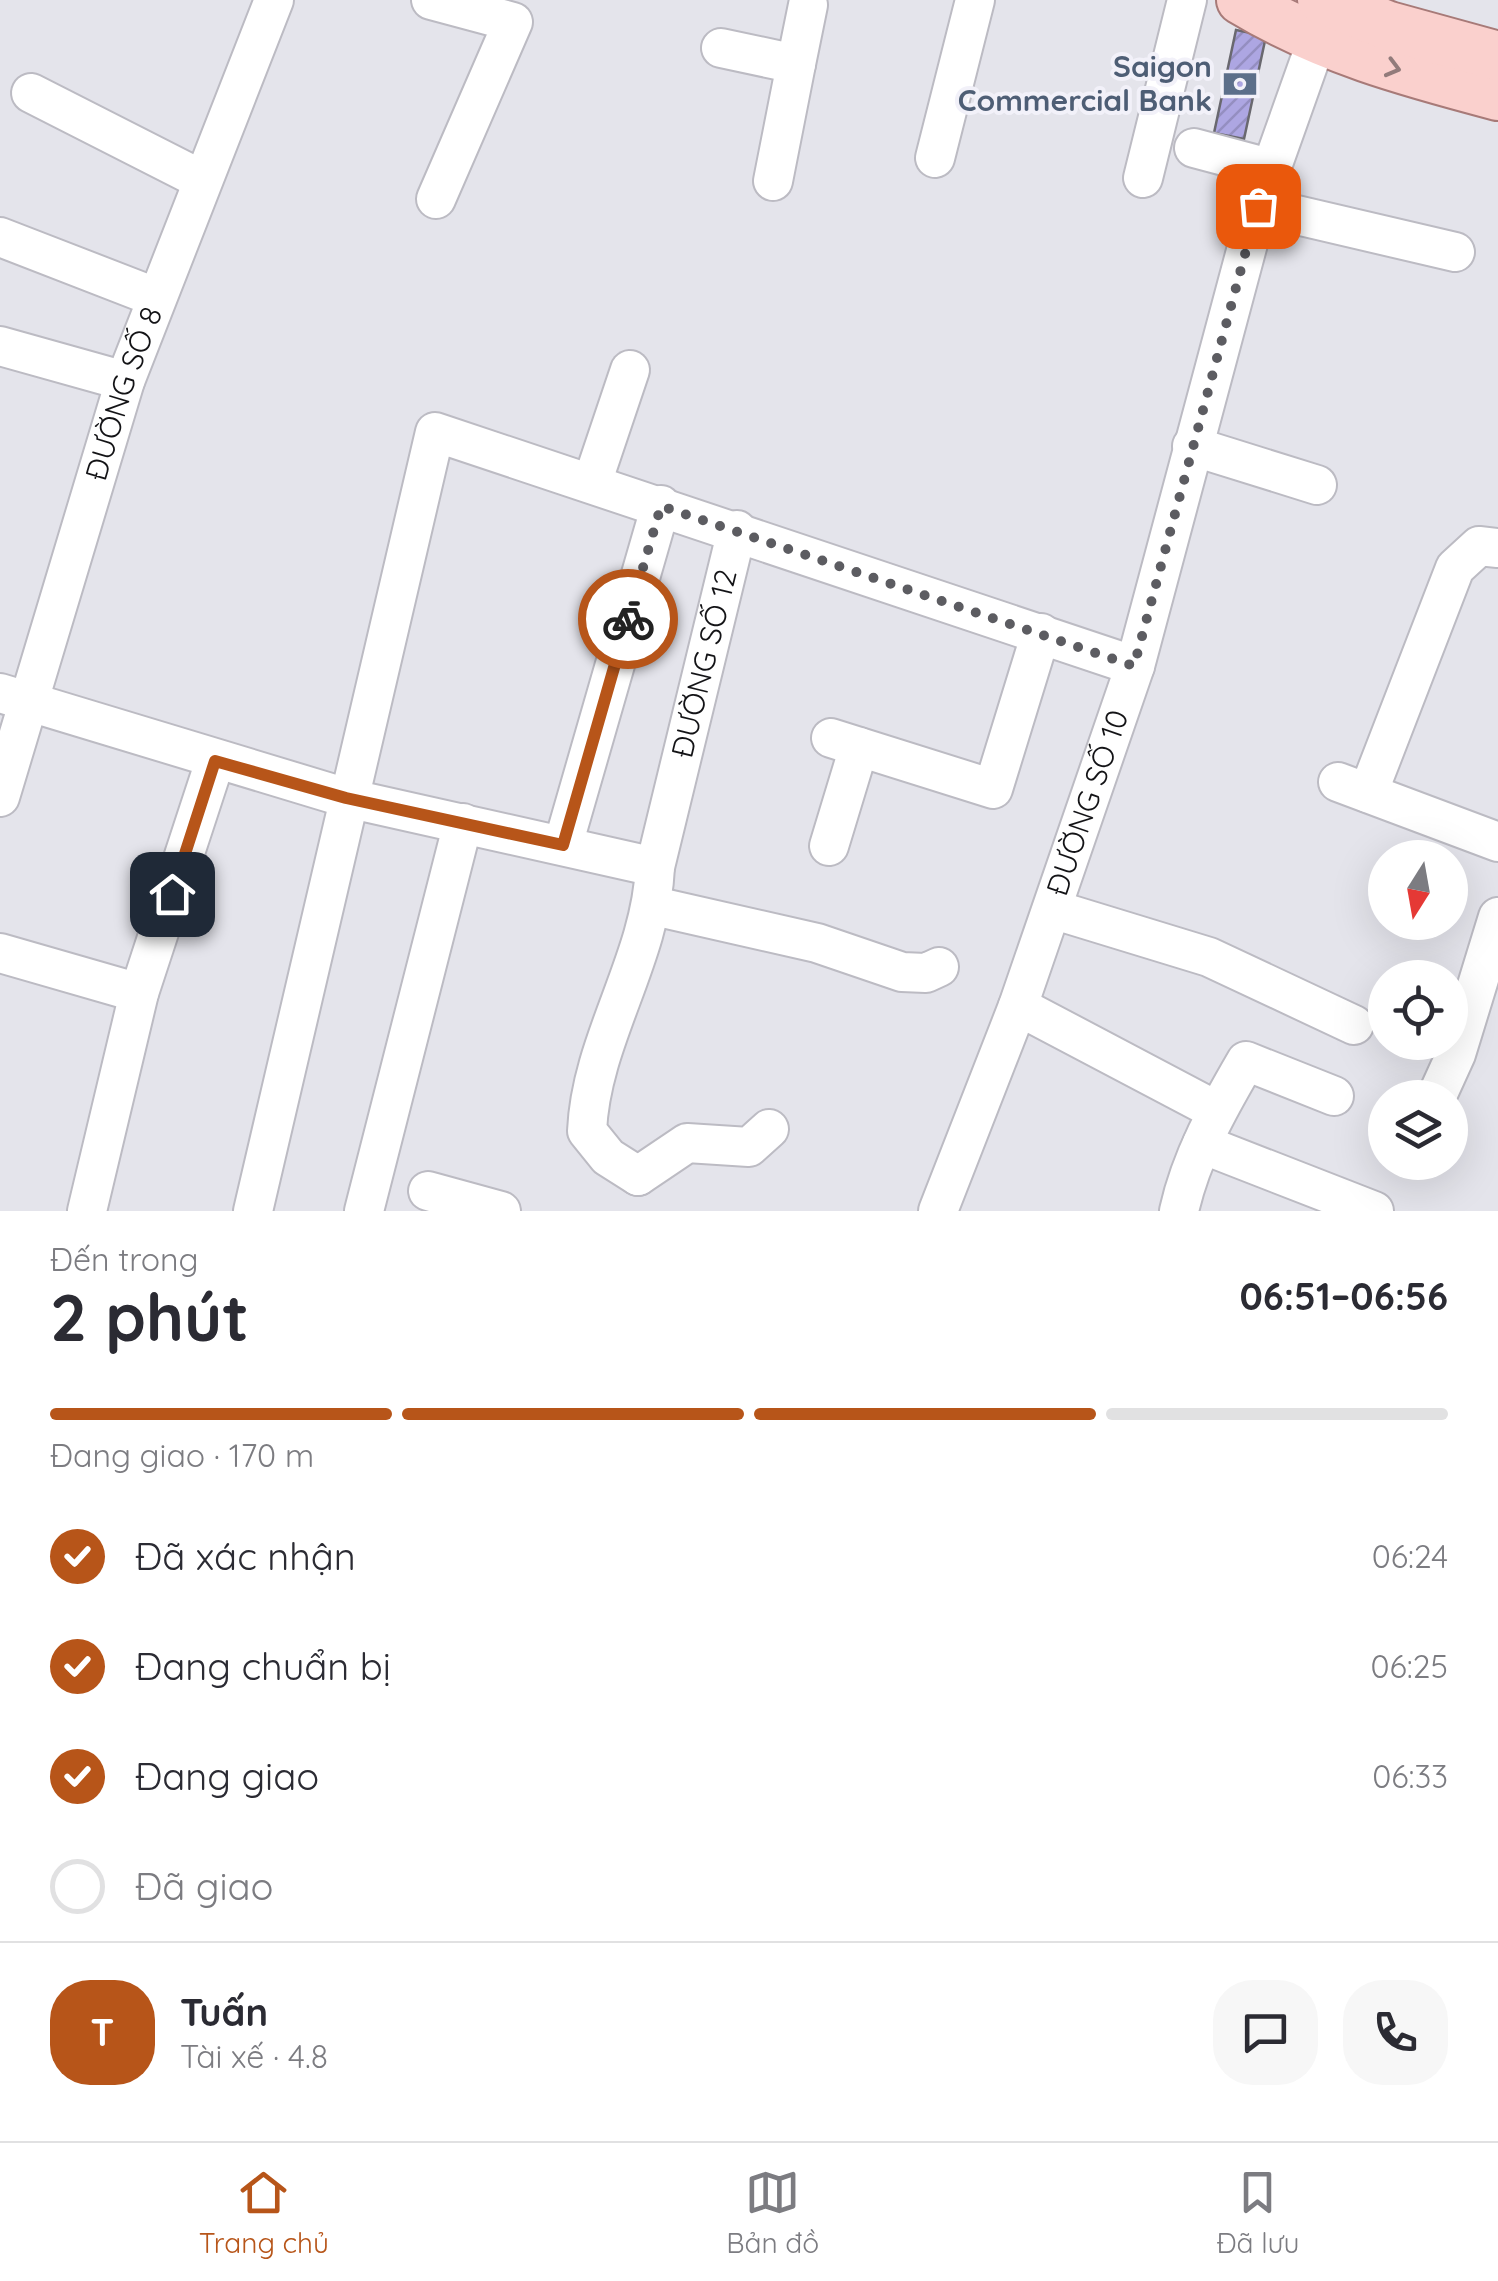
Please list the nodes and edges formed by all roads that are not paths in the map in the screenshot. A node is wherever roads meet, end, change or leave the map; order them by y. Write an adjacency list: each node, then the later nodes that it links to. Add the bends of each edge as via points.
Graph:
1 (274, 0): 17 (street, ĐƯỜNG SỐ 8)
2 (431, 0): 19 (street, via 513,22)
3 (975, 0): 14 (street)
4 (1187, 0): 16 (street)
5 (1241, 0): 7 (main road)
6 (800, 2): 10 (street)
7 (1324, 15): 9 (main road); 12 (main road, one-way to 12, via 1356,58); 15 (street, ĐƯỜNG SỐ 10)
8 (720, 48): 10 (street)
9 (1498, 56)
10 (796, 64): 18 (street)
11 (31, 93): 17 (street)
12 (1498, 96)
13 (1194, 148): 15 (street)
14 (935, 158)
15 (1269, 168): 20 (street, ĐƯỜNG SỐ 10)
16 (1143, 178)
17 (202, 180): 23 (street, ĐƯỜNG SỐ 8)
18 (773, 181)
19 (436, 199)
20 (1258, 206): 22 (street); 27 (street, ĐƯỜNG SỐ 10)
21 (0, 237): 23 (street)
22 (1454, 252)
23 (155, 297): 26 (street, ĐƯỜNG SỐ 8)
24 (0, 346): 26 (street)
25 (630, 370): 28 (street)
26 (125, 381): 35 (street, ĐƯỜNG SỐ 8)
27 (1192, 446): 29 (street); 34 (street, ĐƯỜNG SỐ 10)
28 (592, 482): 30 (street, ĐƯỜNG SỐ 12); 38 (street, ĐƯỜNG SỐ 12, via 436,432)
29 (1318, 485)
30 (661, 506): 31 (street, ĐƯỜNG SỐ 12); 41 (street)
31 (737, 530): 33 (street); 43 (street, ĐƯỜNG SỐ 12)
32 (1498, 548): 40 (street, via 1479,546 1455,568 1353,788)
33 (1041, 634): 34 (street); 42 (street, via 993,789 845,743)
34 (1134, 666): 45 (street, ĐƯỜNG SỐ 10)
35 (14, 698): 36 (street); 37 (street, ĐƯỜNG SỐ 8)
36 (215, 761): 38 (street); 49 (street)
37 (0, 797)
38 (346, 798): 39 (street); 59 (street)
39 (464, 823): 41 (street); 60 (street)
40 (1498, 842)
41 (563, 845): 43 (street)
42 (829, 846)
43 (656, 868): 44 (street, ĐƯỜNG SỐ 12)
44 (654, 906): 48 (street, via 818,943 902,972); 57 (street, ĐƯỜNG SỐ 12, via 589,1088 587,1132)
45 (1052, 908): 50 (street, ĐƯỜNG SỐ 10); 51 (street, via 1209,957)
46 (1498, 916): 52 (street)
47 (0, 953): 49 (street)
48 (939, 967)
49 (140, 993): 58 (street)
50 (1018, 1006): 54 (street); 62 (street, ĐƯỜNG SỐ 10)
51 (1354, 1025)
52 (1444, 1080)
53 (1334, 1096): 54 (street, via 1246,1061)
54 (1210, 1128): 63 (street); 64 (street)
55 (768, 1129): 57 (street, via 749,1147 677,1146)
56 (428, 1191): 61 (street)
57 (634, 1194)
58 (87, 1211)
59 (253, 1211)
60 (364, 1211)
61 (501, 1211)
62 (938, 1211)
63 (1179, 1211)
64 (1374, 1211)

